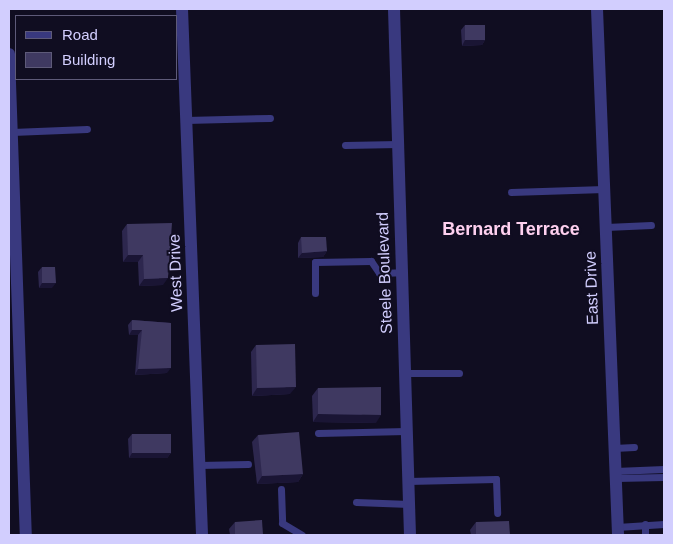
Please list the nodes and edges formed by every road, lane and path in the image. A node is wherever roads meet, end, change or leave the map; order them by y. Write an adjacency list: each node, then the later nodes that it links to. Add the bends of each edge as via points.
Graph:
1 (182, 9): 6 (street, West Drive)
2 (394, 9): 9 (street, Steele Boulevard)
3 (597, 9): 11 (street, East Drive)
4 (9, 54): 8 (street)
5 (270, 118): 6 (lane)
6 (186, 120): 25 (street, West Drive)
7 (87, 129): 8 (lane)
8 (12, 132): 13 (street)
9 (398, 144): 10 (lane); 16 (street, Steele Boulevard)
10 (345, 145)
11 (604, 189): 12 (lane); 15 (street, East Drive)
12 (511, 192)
13 (12, 219): 37 (street)
14 (650, 225): 15 (lane)
15 (606, 227): 23 (street, East Drive)
16 (402, 272): 17 (lane, via 379,273 370,261 314,262); 18 (street, Steele Boulevard)
17 (315, 294)
18 (404, 373): 19 (lane); 20 (street, Steele Boulevard)
19 (459, 373)
20 (406, 430): 21 (lane); 29 (street, Steele Boulevard)
21 (318, 433)
22 (634, 447): 23 (lane)
23 (614, 448): 27 (street, East Drive)
24 (248, 464): 25 (lane)
25 (199, 465): 38 (street, West Drive)
26 (664, 469): 27 (lane)
27 (615, 475): 28 (lane); 36 (street, East Drive)
28 (664, 477)
29 (408, 481): 32 (street, Steele Boulevard); 33 (lane, via 496,479)
30 (281, 489): 39 (lane, via 282,522)
31 (356, 502): 32 (lane)
32 (409, 504): 40 (street, Steele Boulevard)
33 (496, 513)
34 (645, 524): 35 (lane); 36 (lane); 41 (lane)
35 (664, 524)
36 (618, 531)
37 (26, 535)
38 (202, 535)
39 (302, 535)
40 (410, 535)
41 (645, 535)

